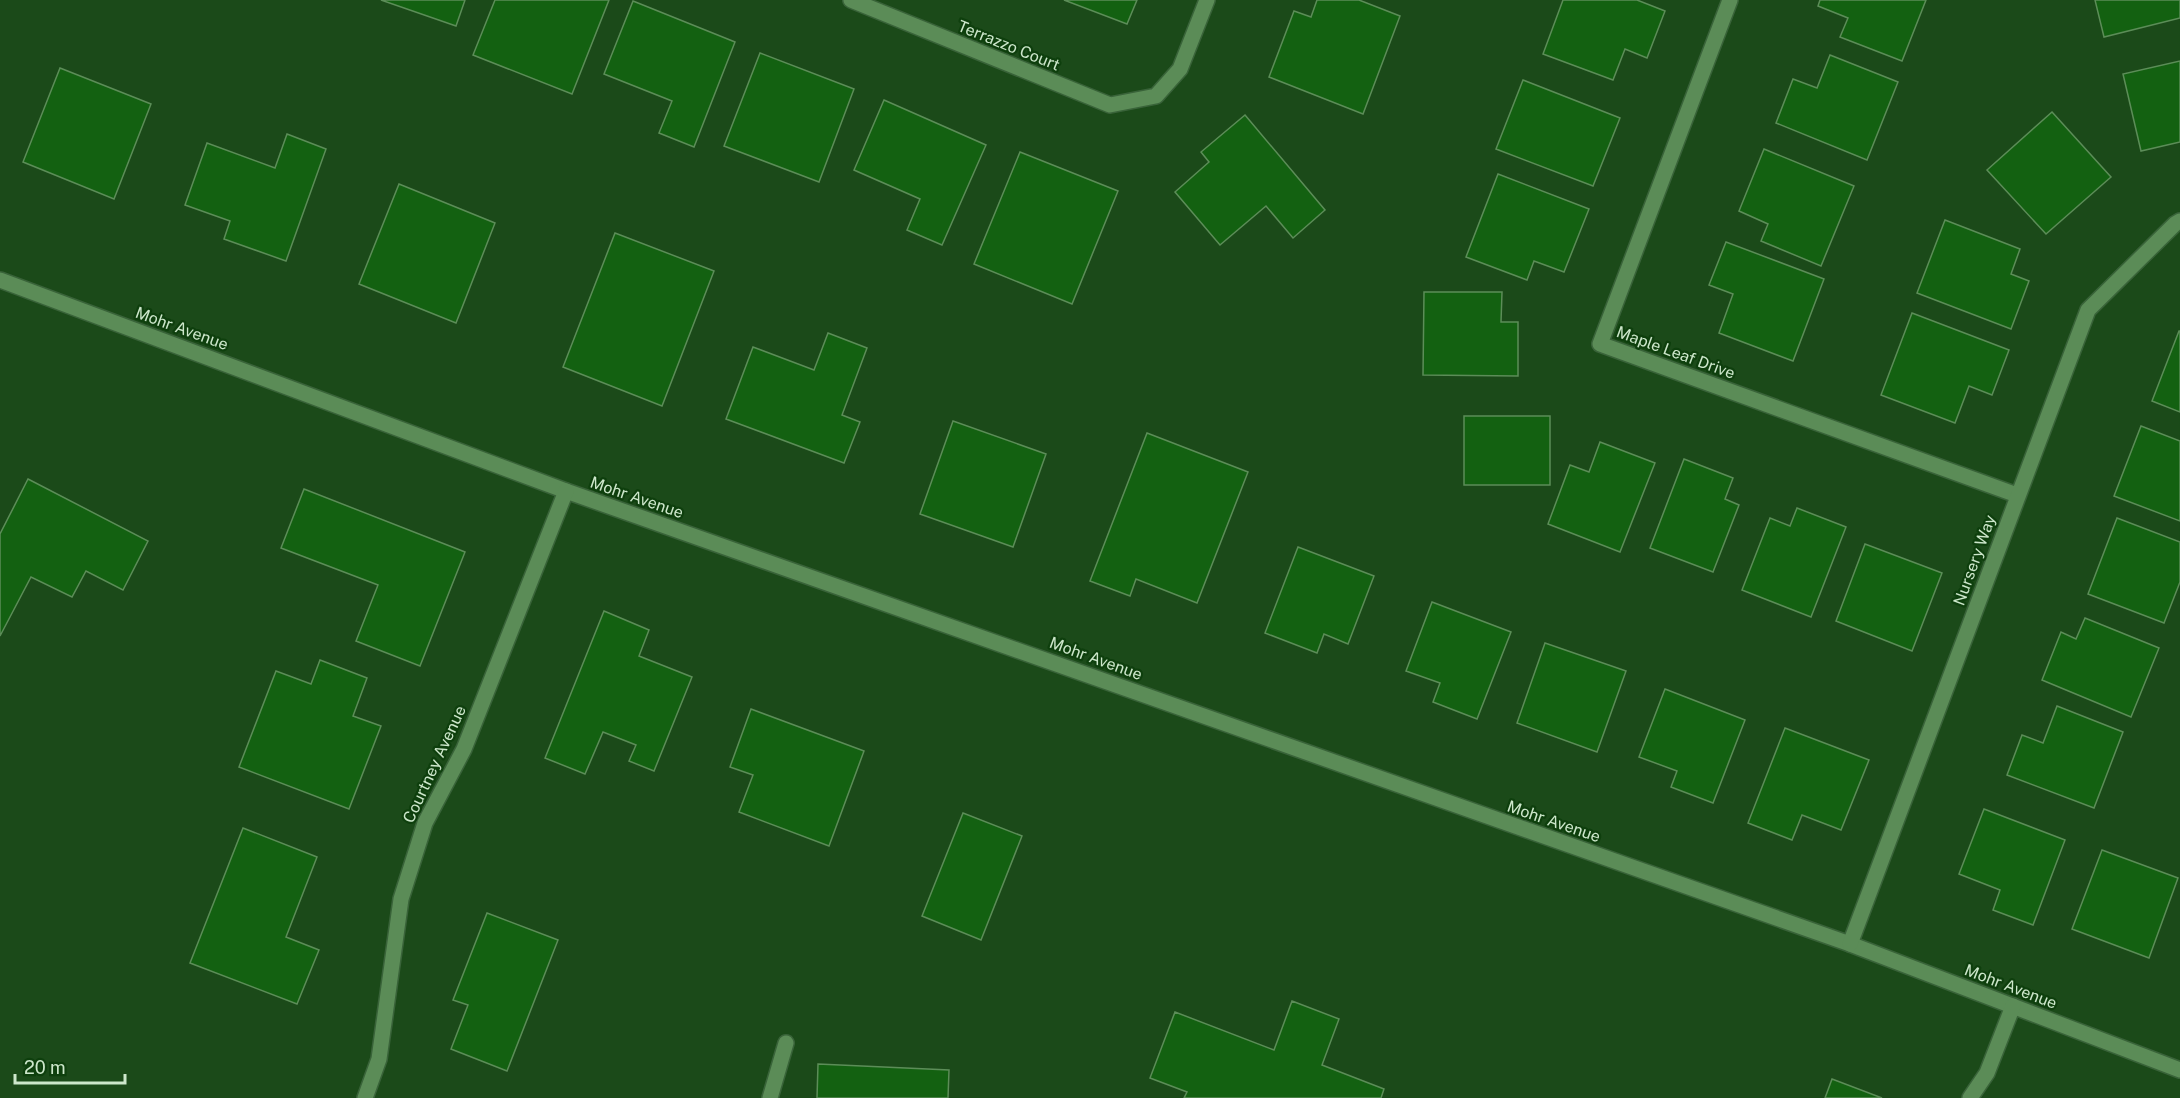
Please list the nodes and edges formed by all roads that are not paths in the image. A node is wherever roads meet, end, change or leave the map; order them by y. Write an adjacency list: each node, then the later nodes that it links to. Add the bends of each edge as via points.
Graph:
1 (851, 0): 2 (street, Terrazzo Court, via 1110,105 1156,96 1180,69)
2 (1207, 0)
3 (1730, 0): 7 (street, Maple Leaf Drive, via 1600,344)
4 (2180, 221): 7 (street, Nursery Way, via 2088,310)
5 (0, 280): 6 (street, Mohr Avenue)
6 (566, 491): 8 (street, Mohr Avenue); 12 (street, Courtney Avenue, via 464,748 425,823 400,899 379,1059)
7 (2017, 495): 8 (street, Nursery Way)
8 (1850, 944): 9 (street, Mohr Avenue)
9 (2013, 1006): 11 (street, Mohr Avenue); 14 (street, via 1987,1073)
10 (786, 1043): 13 (street)
11 (2180, 1070)
12 (365, 1098)
13 (770, 1098)
14 (1970, 1098)

